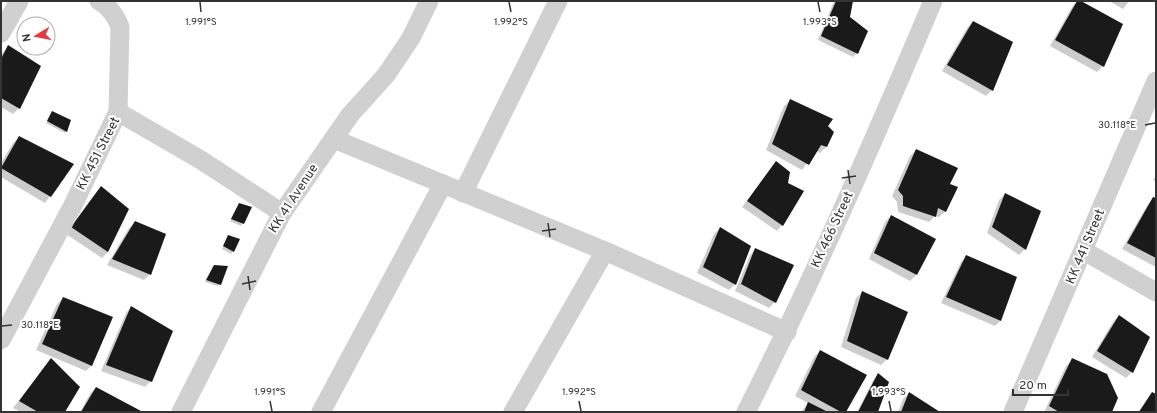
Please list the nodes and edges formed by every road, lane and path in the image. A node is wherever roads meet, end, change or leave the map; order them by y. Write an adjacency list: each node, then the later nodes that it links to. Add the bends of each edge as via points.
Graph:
1 (19, 1): 6 (street)
2 (99, 1): 8 (street, via 115,15 120,26)
3 (429, 1): 9 (street, KK 41 Avenue, via 411,38 386,75 350,115)
4 (558, 1): 11 (street)
5 (933, 1): 16 (street, KK 466 Street, via 874,140)
6 (1, 33)
7 (1156, 81): 14 (street, KK 441 Street)
8 (118, 112): 12 (street, KK 451 Street, via 201,160); 17 (street, KK 451 Street, via 73,206)
9 (334, 139): 10 (street); 12 (street, KK 41 Avenue)
10 (442, 184): 11 (street); 19 (street)
11 (463, 193): 13 (street)
12 (282, 213): 18 (street, KK 41 Avenue)
13 (606, 251): 16 (street); 20 (street)
14 (1084, 251): 15 (street); 22 (street, KK 441 Street)
15 (1156, 292)
16 (787, 332): 21 (street, KK 466 Street)
17 (1, 340)
18 (181, 412)
19 (321, 412)
20 (513, 412)
21 (746, 412)
22 (1014, 412)

